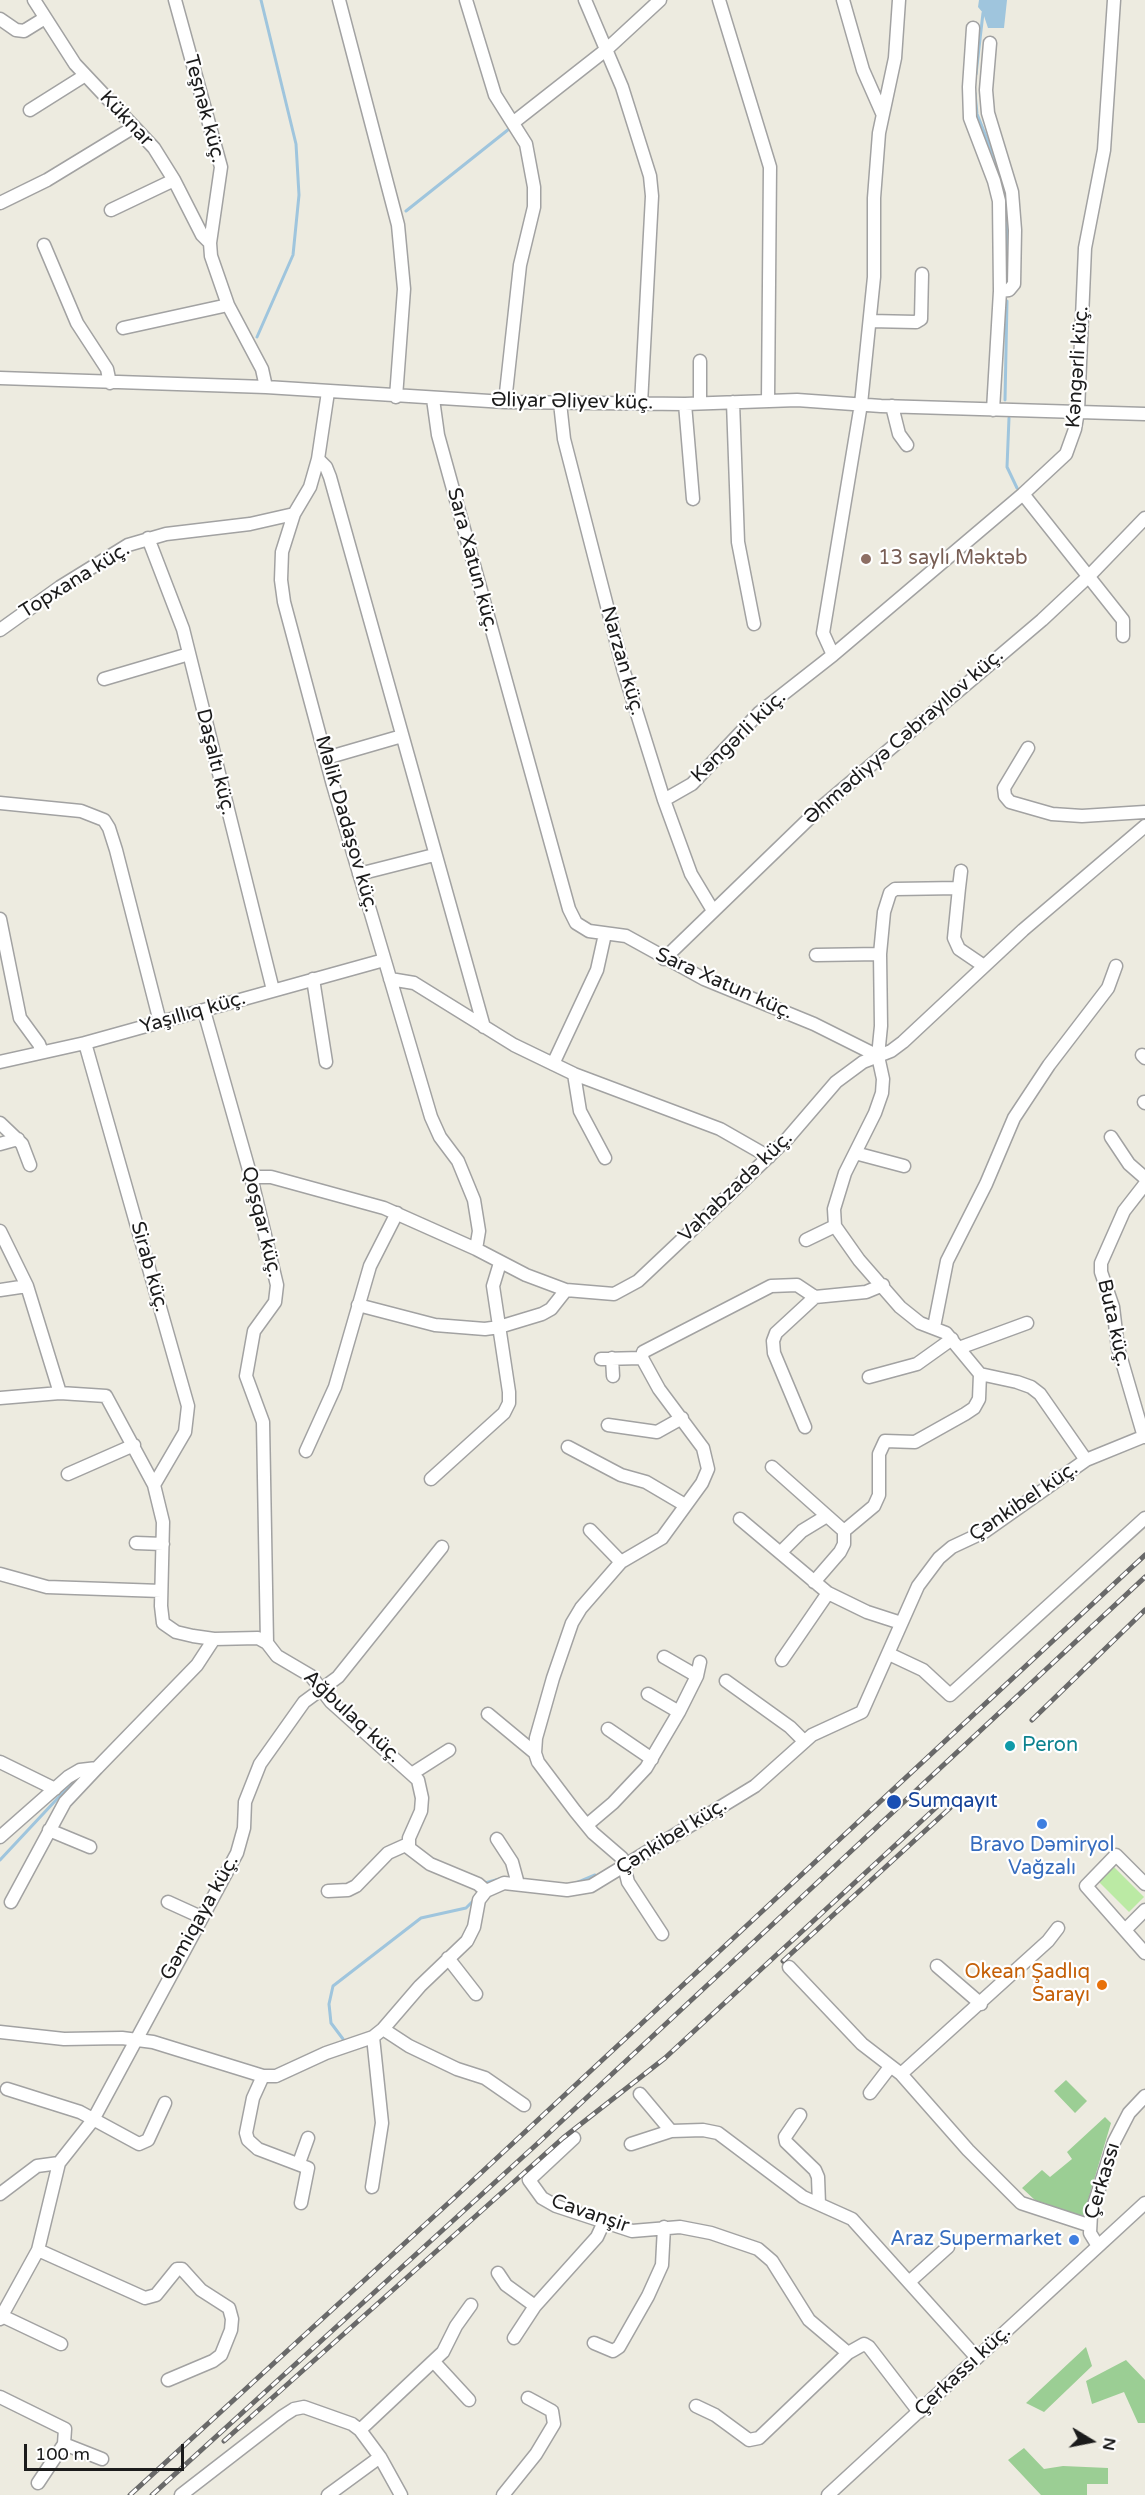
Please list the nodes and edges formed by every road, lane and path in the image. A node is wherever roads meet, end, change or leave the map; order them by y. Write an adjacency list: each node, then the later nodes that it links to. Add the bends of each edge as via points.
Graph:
1 (33, 0): 11 (street, Küknar)
2 (175, 0): 24 (street, Teşnək küç., via 221,167)
3 (339, 0): 36 (street, via 398,225 404,289)
4 (466, 0): 19 (street, via 495,95)
5 (585, 0): 15 (street)
6 (660, 0): 15 (street)
7 (719, 0): 38 (street, via 770,167)
8 (843, 0): 18 (street, via 863,70)
9 (899, 0): 18 (street, via 895,58)
10 (1114, 0): 48 (street, Kəngərli küç., via 1104,150 1086,248)
11 (45, 18): 12 (street, via 24,31); 16 (street, Küknar)
12 (0, 19)
13 (972, 28): 27 (street, via 970,118 999,201)
14 (990, 43): 27 (street, via 988,113 1012,192 1015,230 1014,284 1009,290)
15 (607, 49): 19 (street); 43 (street, via 645,155 652,196)
16 (84, 76): 17 (street); 20 (street, Küknar)
17 (30, 110)
18 (882, 113): 29 (street, via 874,198)
19 (514, 122): 39 (street, via 526,144 534,207 519,265)
20 (134, 127): 21 (street, Küknar, via 154,148); 22 (street, via 47,180)
21 (174, 180): 23 (street); 24 (street, Küknar, via 199,230)
22 (0, 203)
23 (111, 210)
24 (210, 243): 28 (street, Teşnək küç.)
25 (44, 244): 33 (street, via 77,323 107,369)
26 (922, 274): 29 (street, via 921,319)
27 (1000, 291): 47 (street)
28 (228, 305): 30 (street); 34 (street, Teşnək küç., via 262,369)
29 (870, 321): 45 (street)
30 (123, 328)
31 (700, 361): 42 (street)
32 (0, 378): 33 (street, Əliyar Əliyev küç.)
33 (110, 383): 34 (street, Əliyar Əliyev küç.)
34 (266, 387): 35 (street, Əliyar Əliyev küç.)
35 (328, 392): 36 (street, Əliyar Əliyev küç.); 51 (street, Məlik Dadaşov küç.)
36 (396, 397): 37 (street, Əliyar Əliyev küç.)
37 (433, 399): 39 (street, Əliyar Əliyev küç.); 77 (street, Sara Xatun küç., via 438,435 569,909 576,924 589,932)
38 (768, 400): 40 (street, Əliyar Əliyev küç.); 45 (street, Əliyar Əliyev küç.)
39 (505, 402): 41 (street, Əliyar Əliyev küç.)
40 (733, 402): 42 (street, Əliyar Əliyev küç.); 58 (street, via 738,542)
41 (560, 403): 43 (street, Əliyar Əliyev küç.); 67 (street, Narzan küç., via 564,439 624,672)
42 (700, 403): 44 (street, Əliyar Əliyev küç.)
43 (640, 404): 44 (street, Əliyar Əliyev küç.)
44 (685, 404): 53 (street)
45 (861, 404): 46 (street, Əliyar Əliyev küç.); 62 (street, via 823,633)
46 (892, 406): 47 (street, Əliyar Əliyev küç.); 50 (street)
47 (993, 410): 48 (street, Əliyar Əliyev küç.)
48 (1078, 411): 49 (street, Əliyar Əliyev küç.); 52 (street, Kəngərli küç., via 1066,454)
49 (1145, 414)
50 (906, 445)
51 (318, 459): 54 (street, Məlik Dadaşov küç., via 310,487); 64 (street, via 330,477)
52 (1023, 494): 57 (street); 62 (street, Kəngərli küç.)
53 (693, 500)
54 (294, 514): 56 (street, Topxana küç.); 66 (street, Məlik Dadaşov küç., via 282,552 281,580)
55 (1145, 518): 57 (street, Əhmədiyyə Cəbrayılov küç.)
56 (148, 538): 59 (street, Topxana küç., via 108,556); 61 (street, Daşaltı küç., via 176,607)
57 (1090, 575): 60 (street, via 1123,620); 75 (street, Əhmədiyyə Cəbrayılov küç., via 818,810)
58 (754, 624)
59 (0, 630)
60 (1123, 636)
61 (189, 654): 63 (street); 87 (street, Daşaltı küç.)
62 (833, 655): 67 (street, Kəngərli küç., via 759,713 692,784)
63 (104, 679)
64 (402, 736): 66 (street); 71 (street)
65 (1028, 748): 69 (street, via 1004,788 1010,802 1052,814)
66 (326, 758): 73 (street, Məlik Dadaşov küç.)
67 (664, 800): 75 (street, Narzan küç., via 691,874)
68 (0, 803): 89 (street, via 81,811 104,820 116,850)
69 (1145, 812)
70 (1145, 825): 83 (street, Vahabzadə küç.)
71 (434, 855): 73 (street); 90 (street)
72 (961, 871): 74 (street)
73 (359, 874): 82 (street, Məlik Dadaşov küç.)
74 (959, 888): 79 (street, via 896,889 890,893); 83 (street, via 954,938 959,949)
75 (712, 909): 81 (street, Əhmədiyyə Cəbrayılov küç.)
76 (0, 919): 78 (street)
77 (605, 934): 81 (street, Sara Xatun küç., via 626,936); 96 (street, via 597,970)
78 (3, 951): 92 (street, via 20,1018)
79 (880, 954): 80 (street); 93 (street)
80 (816, 955)
81 (664, 959): 93 (street, Sara Xatun küç.)
82 (384, 960): 85 (street, Yaşıllıq küç.); 86 (street, Məlik Dadaşov küç.)
83 (984, 966): 93 (street, Vahabzadə küç., via 903,1042)
84 (1116, 966): 124 (street, via 1108,988 1014,1118 947,1262)
85 (313, 979): 87 (street, Yaşıllıq küç.); 95 (street)
86 (390, 979): 90 (street, via 414,983); 114 (street, Məlik Dadaşov küç., via 431,1118 458,1161 474,1200 478,1215)
87 (273, 990): 88 (street, Yaşıllıq küç.)
88 (204, 1011): 89 (street, Yaşıllıq küç.); 107 (street, Qoşqar küç.)
89 (160, 1022): 91 (street, Yaşıllıq küç.)
90 (483, 1027): 96 (street)
91 (85, 1042): 92 (street, Yaşıllıq küç.); 143 (street, Sirab küç., via 188,1406 185,1432)
92 (42, 1052): 94 (street, Yaşıllıq küç.)
93 (878, 1056): 102 (street, via 882,1093); 103 (street, Vahabzadə küç., via 836,1082)
94 (0, 1062)
95 (326, 1062)
96 (553, 1064): 97 (street)
97 (574, 1074): 103 (street, via 720,1129); 104 (street, via 580,1111)
98 (0, 1123): 100 (street)
99 (1111, 1137): 108 (street, via 1129,1164)
100 (18, 1139): 101 (street); 105 (street)
101 (0, 1144)
102 (855, 1153): 106 (street); 111 (street, via 838,1192)
103 (769, 1157): 119 (street, Vahabzadə küç., via 627,1289 598,1295)
104 (604, 1158)
105 (30, 1165)
106 (904, 1166)
107 (251, 1176): 110 (street, Vahabzadə küç., via 271,1177); 161 (street, Qoşqar küç., via 277,1285 275,1302 254,1331 246,1376 263,1422)
108 (1145, 1178)
109 (1145, 1184): 135 (street, Buta küç., via 1124,1211 1101,1263 1113,1307 1118,1348)
110 (397, 1213): 114 (street, Vahabzadə küç.); 121 (street, via 370,1266)
111 (835, 1226): 113 (street); 116 (street)
112 (0, 1231): 117 (street)
113 (807, 1240)
114 (476, 1249): 115 (street, Vahabzadə küç.)
115 (500, 1263): 119 (street, Vahabzadə küç.); 123 (street, via 494,1286)
116 (883, 1285): 120 (street, via 866,1292); 124 (street, via 900,1307)
117 (27, 1286): 118 (street); 130 (street)
118 (0, 1290)
119 (566, 1290): 123 (street, via 551,1309)
120 (815, 1297): 126 (street, via 797,1285 771,1286 648,1348); 134 (street, via 776,1333 773,1341 774,1353)
121 (358, 1305): 123 (street, via 435,1324); 138 (street, via 335,1387)
122 (1026, 1323): 125 (street)
123 (499, 1328): 142 (street, via 509,1392 504,1413)
124 (934, 1328): 125 (street)
125 (956, 1343): 127 (street); 129 (street, via 917,1364)
126 (642, 1358): 128 (street, via 607,1359); 132 (street, via 658,1389)
127 (980, 1374): 139 (street, via 1031,1387 1040,1394); 149 (street, via 979,1399 965,1414 915,1442 885,1441 879,1454 879,1495 874,1506)
128 (614, 1376)
129 (869, 1377)
130 (60, 1394): 131 (street); 136 (street, via 106,1396)
131 (0, 1398)
132 (682, 1418): 133 (street, via 657,1432); 144 (street, via 703,1448 708,1469)
133 (608, 1425)
134 (805, 1427)
135 (1144, 1436): 139 (street, Çənkibel küç.)
136 (134, 1445): 141 (street); 143 (street)
137 (568, 1447): 144 (street, via 621,1475 646,1482)
138 (306, 1451)
139 (1086, 1460): 159 (street, Çənkibel küç., via 984,1532 952,1547 939,1558 918,1586)
140 (772, 1467): 145 (street)
141 (68, 1474)
142 (431, 1479)
143 (154, 1485): 151 (street, via 162,1516)
144 (685, 1505): 154 (street, via 662,1538)
145 (825, 1516): 149 (street); 153 (street)
146 (1145, 1518): 162 (street, via 950,1695 923,1670)
147 (740, 1519): 153 (street)
148 (590, 1530): 154 (street)
149 (844, 1531): 156 (street, via 840,1552)
150 (136, 1543): 151 (street)
151 (163, 1544): 157 (street)
152 (442, 1547): 168 (street, Gəmiqaya küç., via 338,1677)
153 (781, 1552): 156 (street)
154 (621, 1562): 175 (street, via 572,1623)
155 (0, 1574): 157 (street, via 47,1587)
156 (814, 1582): 158 (street)
157 (161, 1592): 160 (street, via 161,1616 168,1628)
158 (828, 1593): 159 (street); 164 (street)
159 (902, 1623): 162 (street, Çənkibel küç.)
160 (214, 1639): 161 (street, via 250,1637); 178 (street, via 197,1665)
161 (267, 1642): 168 (street, Ağbulaq küç., via 277,1656 311,1676)
162 (889, 1654): 173 (street, Çənkibel küç., via 862,1712)
163 (664, 1657): 166 (street)
164 (782, 1660)
165 (700, 1662): 166 (street)
166 (697, 1676): 170 (street)
167 (726, 1681): 173 (street)
168 (322, 1688): 179 (street, Ağbulaq küç., via 331,1702); 195 (street, Gəmiqaya küç., via 304,1702 260,1764 245,1802 242,1841)
169 (648, 1694): 170 (street)
170 (679, 1712): 176 (street)
171 (488, 1714): 175 (street)
172 (608, 1729): 176 (street)
173 (804, 1741): 187 (street, Çənkibel küç., via 755,1786)
174 (449, 1750): 179 (street)
175 (535, 1753): 181 (street)
176 (652, 1759): 181 (street, via 614,1803)
177 (0, 1762): 180 (street)
178 (96, 1768): 180 (street, via 80,1770); 182 (street, via 65,1802)
179 (413, 1773): 185 (street, Ağbulaq küç., via 422,1798)
180 (55, 1789): 183 (street)
181 (586, 1825): 187 (street, via 617,1852)
182 (49, 1830): 186 (street); 192 (street)
183 (0, 1837)
184 (497, 1839): 188 (street, via 512,1862)
185 (408, 1844): 190 (street, via 430,1864); 191 (street, via 388,1853 356,1886)
186 (90, 1848)
187 (623, 1868): 188 (street, Çənkibel küç., via 580,1889); 198 (street)
188 (518, 1884): 190 (street, Çənkibel küç., via 504,1883)
189 (1145, 1884): 197 (street, via 1116,1854 1086,1886)
190 (486, 1890): 200 (street, via 476,1909 471,1934)
191 (328, 1891)
192 (11, 1902)
193 (168, 1902): 195 (street)
194 (1145, 1910): 197 (street)
195 (201, 1917): 208 (street, Gəmiqaya küç.)
196 (1058, 1928): 204 (street)
197 (1125, 1929): 199 (street)
198 (662, 1934)
199 (1145, 1953)
200 (448, 1958): 203 (street); 205 (street)
201 (937, 1966): 204 (street)
202 (789, 1967): 209 (street, via 862,2044)
203 (476, 1994)
204 (981, 2004): 209 (street)
205 (383, 2029): 207 (street); 216 (street, via 409,2046 485,2078)
206 (0, 2032): 208 (street, via 64,2039)
207 (373, 2037): 210 (street, via 326,2053 289,2072); 225 (street, via 382,2123)
208 (136, 2040): 210 (street, via 167,2045); 218 (street, Gəmiqaya küç.)
209 (896, 2070): 212 (street); 231 (street, via 1021,2203)
210 (263, 2076): 224 (street, via 247,2121 248,2140 258,2150)
211 (8, 2089): 218 (street, via 80,2112)
212 (870, 2093)
213 (640, 2094): 219 (street)
214 (1145, 2096): 231 (street, Çerkassı, via 1129,2113 1114,2142)
215 (165, 2103): 218 (street, via 144,2144)
216 (524, 2105)
217 (800, 2115): 229 (street, via 785,2137 786,2142 815,2170)
218 (93, 2120): 223 (street, Gəmiqaya küç.)
219 (671, 2131): 222 (street); 229 (street, via 718,2133 793,2191)
220 (308, 2138): 224 (street)
221 (574, 2138): 230 (street, Cavanşir, via 532,2174 530,2184 556,2206)
222 (631, 2144)
223 (59, 2163): 226 (street, via 37,2166); 235 (street, Gəmiqaya küç.)
224 (299, 2163): 227 (street, via 308,2171)
225 (372, 2187)
226 (0, 2194)
227 (301, 2203)
228 (1145, 2203): 233 (street, Çerkassı)
229 (819, 2204): 237 (street, via 852,2219)
230 (604, 2222): 232 (street, Cavanşir, via 632,2231); 239 (street, via 597,2237)
231 (1088, 2225): 233 (street, Çerkassı)
232 (664, 2227): 242 (street, via 662,2265 619,2347 613,2351); 244 (street, Cavanşir, via 711,2233 758,2249 772,2261 809,2320)
233 (1098, 2246): 245 (street, Çerkassı küç.)
234 (948, 2247): 237 (street)
235 (38, 2250): 240 (street, Gəmiqaya küç.); 247 (street, via 145,2298 156,2295 177,2269 182,2269 201,2290 229,2308 231,2330 221,2355)
236 (498, 2273): 239 (street, via 506,2285)
237 (909, 2282): 245 (street)
238 (471, 2305): 246 (street)
239 (535, 2306): 241 (street)
240 (1, 2317): 243 (street)
241 (514, 2338)
242 (594, 2343)
243 (62, 2344)
244 (848, 2353): 251 (street, via 759,2438 749,2440); 252 (street, via 864,2344 869,2347)
245 (977, 2358): 252 (street, Çerkassı küç.)
246 (434, 2362): 250 (street); 253 (street)
247 (168, 2380)
248 (0, 2397): 254 (street, via 61,2426 65,2429)
249 (528, 2398): 261 (street, via 552,2411 554,2424)
250 (469, 2400)
251 (696, 2406)
252 (918, 2412): 262 (street, Çerkassı küç.)
253 (360, 2430): 255 (street); 258 (street, via 312,2408 294,2409)
254 (64, 2444): 256 (street); 257 (street)
255 (380, 2457): 259 (street); 260 (street)
256 (102, 2459)
257 (38, 2483)
258 (181, 2495)
259 (328, 2495)
260 (401, 2495)
261 (503, 2495)
262 (828, 2495)

